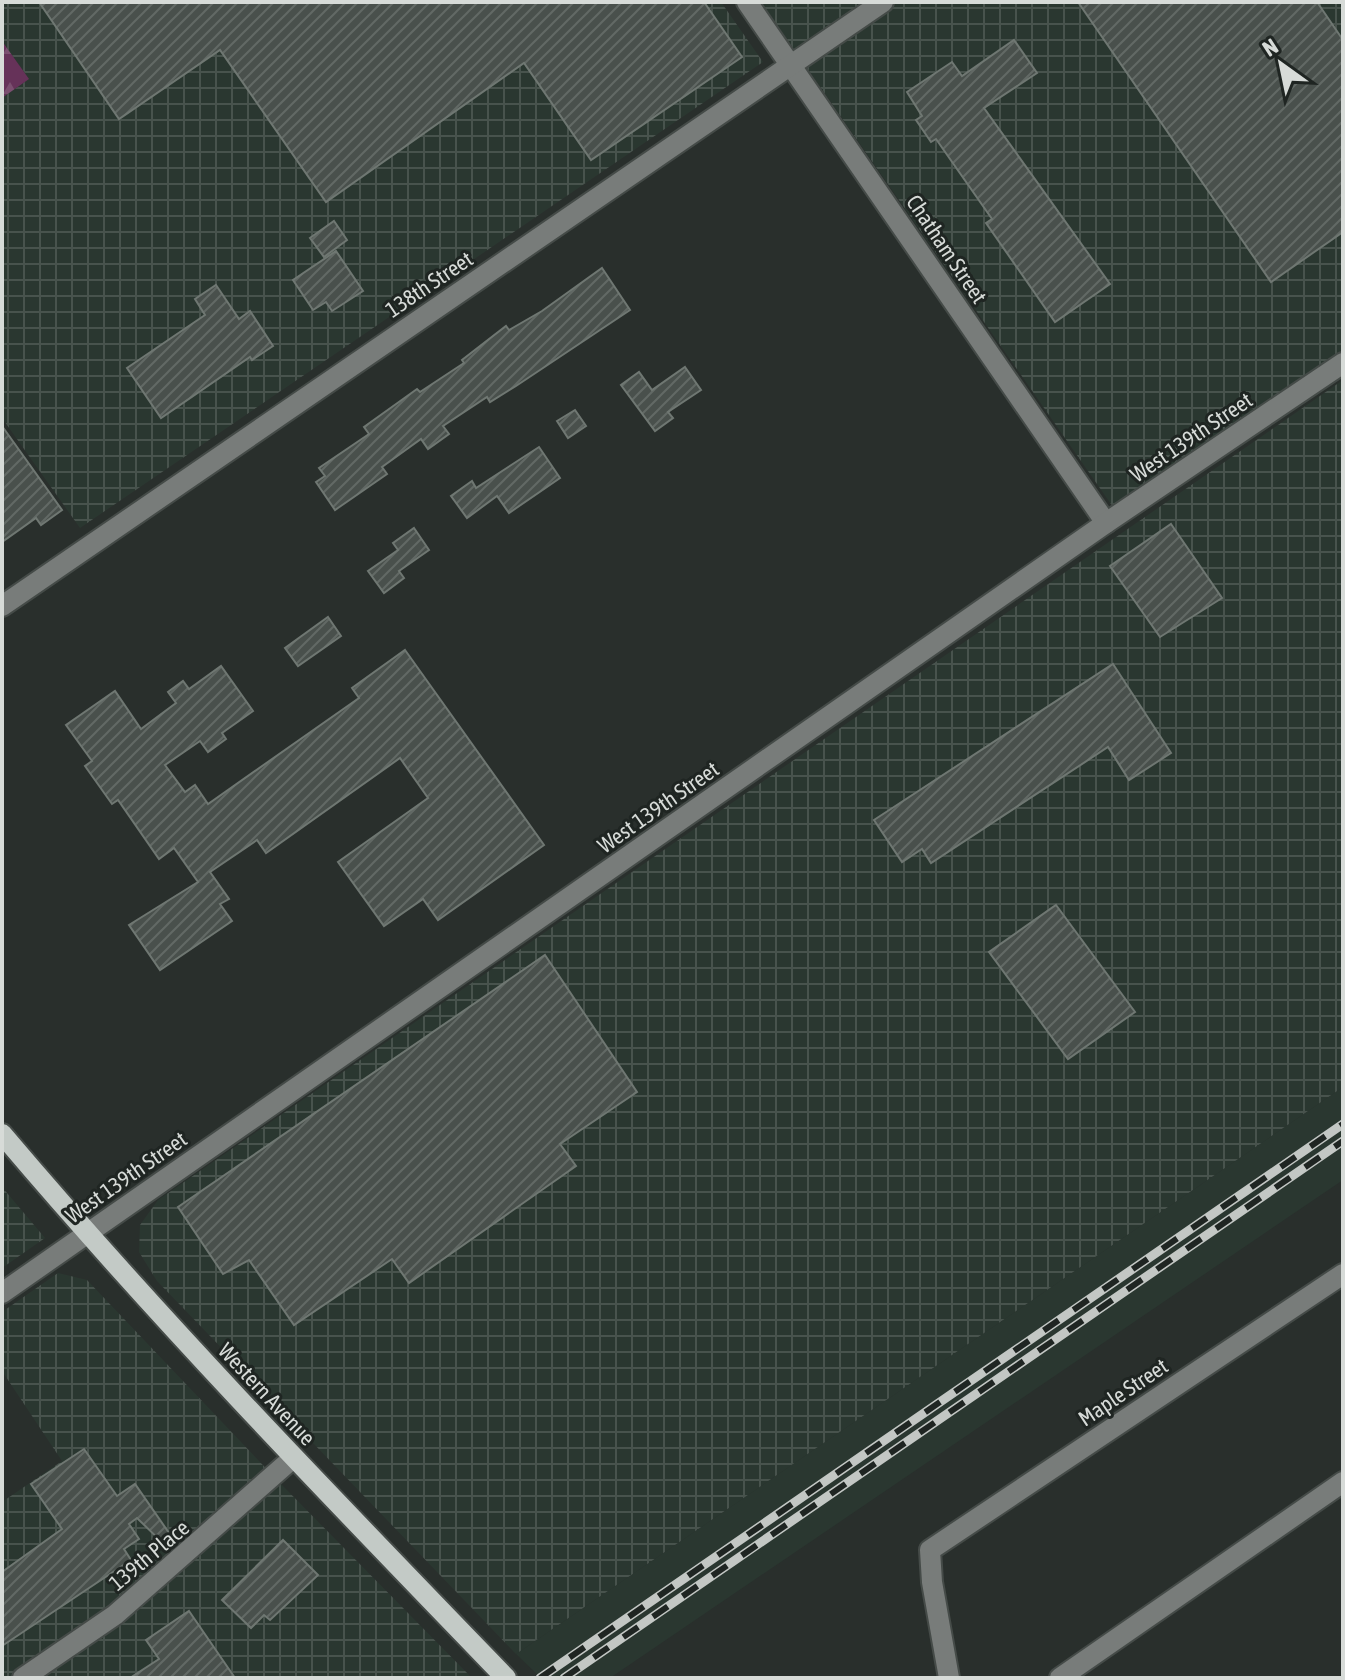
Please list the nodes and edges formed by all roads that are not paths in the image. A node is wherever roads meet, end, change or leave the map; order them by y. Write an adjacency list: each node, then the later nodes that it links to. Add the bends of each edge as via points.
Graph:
1 (747, 2): 3 (street, Chatham Street)
2 (883, 2): 3 (street, 138th Street)
3 (791, 65): 5 (street, Chatham Street); 6 (street, 138th Street)
4 (1343, 363): 5 (street, West 139th Street)
5 (1106, 523): 8 (street, West 139th Street)
6 (2, 606)
7 (2, 1134): 8 (main road, Western Avenue)
8 (87, 1234): 10 (street, West 139th Street); 11 (main road, Western Avenue)
9 (1343, 1274): 15 (street, Maple Street, via 930,1550)
10 (2, 1293)
11 (293, 1458): 13 (street, 139th Place, via 115,1615); 14 (main road, Western Avenue)
12 (1343, 1482): 16 (street)
13 (24, 1677)
14 (506, 1678)
15 (949, 1678)
16 (1060, 1678)

